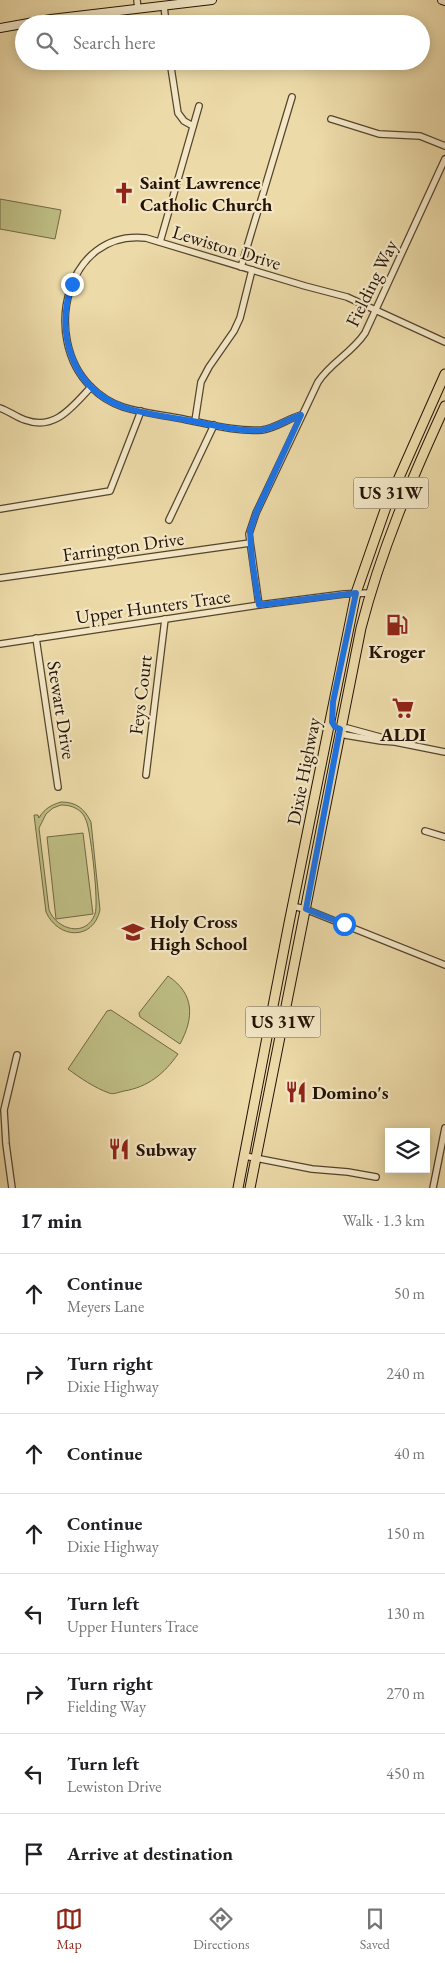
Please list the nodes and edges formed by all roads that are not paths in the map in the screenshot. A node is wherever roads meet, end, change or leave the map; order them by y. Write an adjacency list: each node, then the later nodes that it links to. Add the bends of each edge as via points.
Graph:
1 (136, 0): 5 (street)
2 (212, 0): 3 (main road)
3 (198, 1): 4 (main road)
4 (164, 6): 5 (main road); 7 (street)
5 (138, 9): 6 (main road)
6 (86, 15)
7 (165, 15)
8 (15, 25): 9 (main road)
9 (0, 28)
10 (171, 70): 14 (street, via 178,113)
11 (292, 97): 18 (street)
12 (199, 106): 14 (street)
13 (331, 119): 15 (street, via 379,134 420,136)
14 (193, 126): 17 (street)
15 (445, 146)
16 (445, 159): 20 (street, Fielding Way)
17 (160, 242): 18 (street, Lewiston Drive); 23 (street, Lewiston Drive, via 137,237 111,242 86,261 72,284 65,312 68,348 76,368)
18 (241, 267): 19 (street, Lewiston Drive)
19 (252, 270): 20 (street, Lewiston Drive, via 347,297); 29 (street, via 240,318 201,382)
20 (376, 309): 21 (street, Lewiston Drive); 28 (street, Fielding Way, via 356,345 323,375)
21 (445, 342)
22 (445, 374): 35 (main road, Dixie Highway / US 31W, via 386,507)
23 (91, 387): 25 (street, via 64,415 48,423 32,422); 27 (street, Lewiston Drive, via 113,403)
24 (445, 388): 26 (main road, via 438,404)
25 (0, 408)
26 (444, 408): 36 (main road, Dixie Highway / US 31W, via 400,507)
27 (141, 411): 29 (street, Lewiston Drive); 31 (street, via 110,491)
28 (301, 415): 30 (street, Lewiston Drive, via 265,429); 33 (street, Fielding Way, via 253,520)
29 (195, 421): 30 (street, Lewiston Drive)
30 (214, 425): 32 (street)
31 (0, 509)
32 (169, 520)
33 (250, 542): 34 (street, Farrington Drive); 37 (street, Fielding Way)
34 (0, 578)
35 (356, 593): 36 (street, Upper Hunters Trace); 37 (street, Upper Hunters Trace); 41 (main road, Dixie Highway / US 31W)
36 (370, 593): 42 (main road, Dixie Highway / US 31W)
37 (259, 605): 38 (street, Upper Hunters Trace)
38 (165, 619): 39 (street, Upper Hunters Trace); 44 (street, Feys Court)
39 (36, 638): 40 (street, Upper Hunters Trace); 45 (street, Stewart Drive)
40 (0, 644)
41 (333, 702): 42 (main road, via 332,722); 48 (main road, Dixie Highway / US 31W)
42 (340, 729): 43 (street); 49 (main road, Dixie Highway / US 31W)
43 (445, 752)
44 (146, 775)
45 (58, 788)
46 (424, 831): 47 (street)
47 (445, 838)
48 (292, 906): 49 (street); 55 (main road, Dixie Highway / US 31W)
49 (306, 909): 50 (street); 56 (main road, Dixie Highway / US 31W)
50 (445, 965)
51 (17, 1055): 52 (street)
52 (8, 1095): 53 (street); 58 (street, via 4,1122)
53 (0, 1096)
54 (445, 1128): 61 (street)
55 (244, 1156): 56 (street); 59 (main road, Dixie Highway / US 31W)
56 (256, 1158): 57 (street, via 312,1170); 60 (main road, Dixie Highway / US 31W)
57 (376, 1177)
58 (12, 1188)
59 (238, 1188)
60 (250, 1188)
61 (433, 1188)

